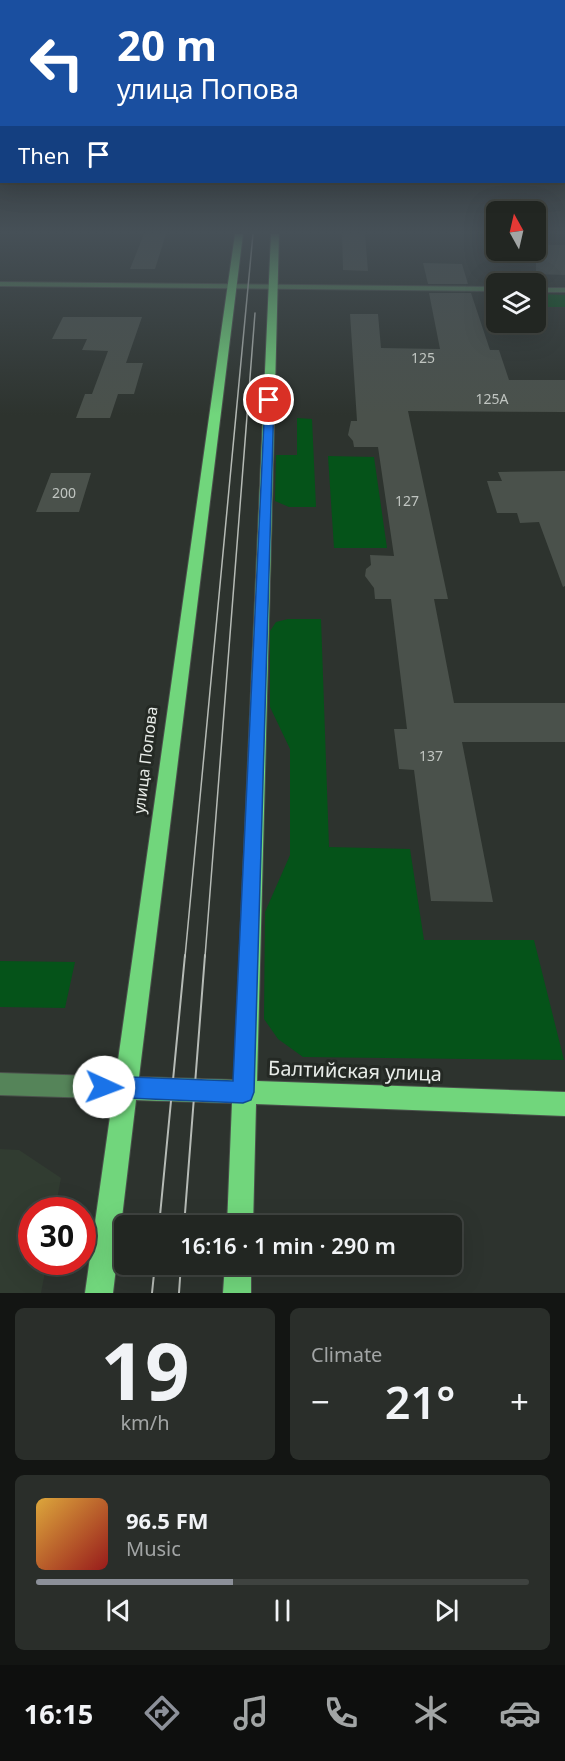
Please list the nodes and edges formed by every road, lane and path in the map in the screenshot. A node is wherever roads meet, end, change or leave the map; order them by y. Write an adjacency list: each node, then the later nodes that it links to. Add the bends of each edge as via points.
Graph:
1 (231, 294): 4 (main road, улица Попова)
2 (273, 294): 5 (main road)
3 (0, 1083): 4 (street, Балтийская улица)
4 (127, 1088): 5 (main road, Балтийская улица); 9 (main road, улица Попова)
5 (243, 1092): 6 (main road, Балтийская улица); 7 (main road)
6 (565, 1104)
7 (240, 1215)
8 (238, 1275): 10 (main road)
9 (99, 1293)
10 (237, 1293)

